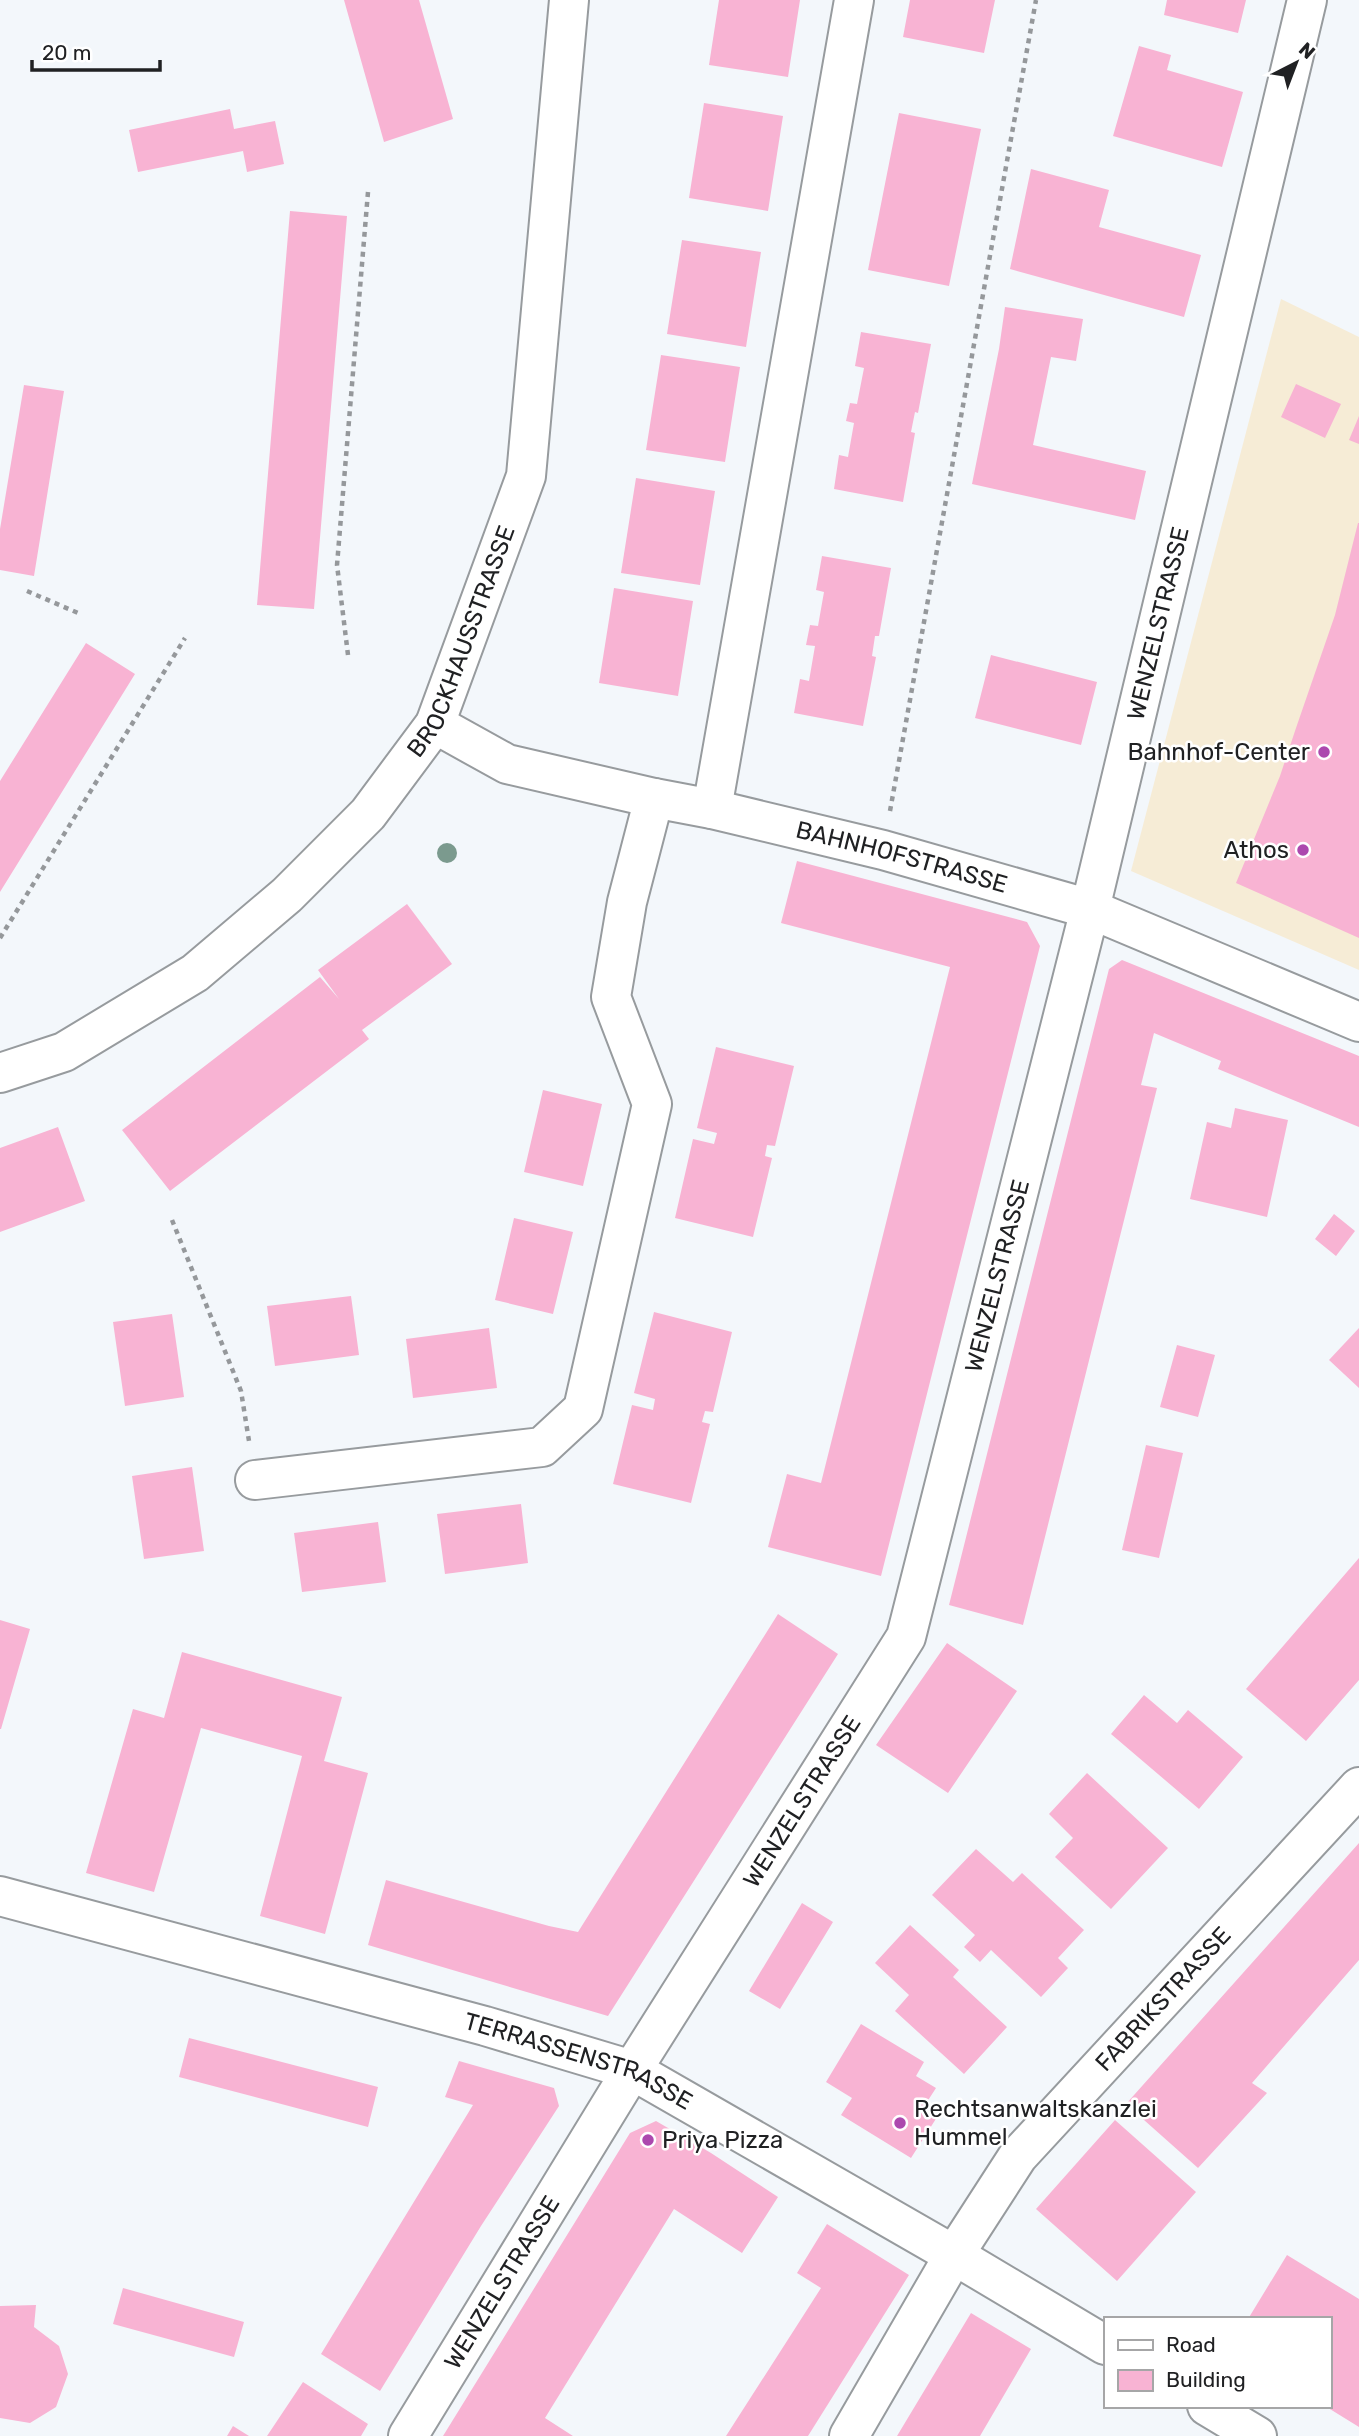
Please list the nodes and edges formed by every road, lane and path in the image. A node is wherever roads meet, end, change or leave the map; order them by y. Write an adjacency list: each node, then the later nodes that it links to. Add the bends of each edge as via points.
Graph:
1 (569, 0): 10 (street, BROCKHAUSSTRASSE, via 526,476)
2 (854, 0): 12 (street)
3 (1037, 0): 13 (path)
4 (1307, 0): 14 (street, WENZELSTRASSE)
5 (368, 192): 9 (path, via 337,565)
6 (27, 591): 7 (path)
7 (78, 613)
8 (185, 638): 15 (path)
9 (348, 656)
10 (435, 724): 11 (street, BAHNHOFSTRASSE, via 507,764); 17 (street, BROCKHAUSSTRASSE, via 368,814 288,895 195,973 64,1052)
11 (654, 798): 12 (street, BAHNHOFSTRASSE); 19 (street, via 627,902 611,997 652,1104 583,1409 542,1447)
12 (712, 809): 13 (street, BAHNHOFSTRASSE)
13 (883, 850): 14 (street, BAHNHOFSTRASSE)
14 (1090, 909): 16 (street, BAHNHOFSTRASSE); 22 (street, WENZELSTRASSE, via 906,1637)
15 (0, 938)
16 (1359, 1022)
17 (0, 1073)
18 (172, 1220): 19 (path, via 241,1391)
19 (255, 1480)
20 (1359, 1787): 23 (street, FABRIKSTRASSE, via 1018,2156)
21 (0, 1896): 22 (street, TERRASSENSTRASSE)
22 (632, 2070): 23 (street, TERRASSENSTRASSE); 26 (street, WENZELSTRASSE)
23 (954, 2255): 24 (street, TERRASSENSTRASSE); 27 (street, FABRIKSTRASSE)
24 (1104, 2344)
25 (1210, 2408): 28 (street)
26 (408, 2436)
27 (849, 2436)
28 (1257, 2436)

